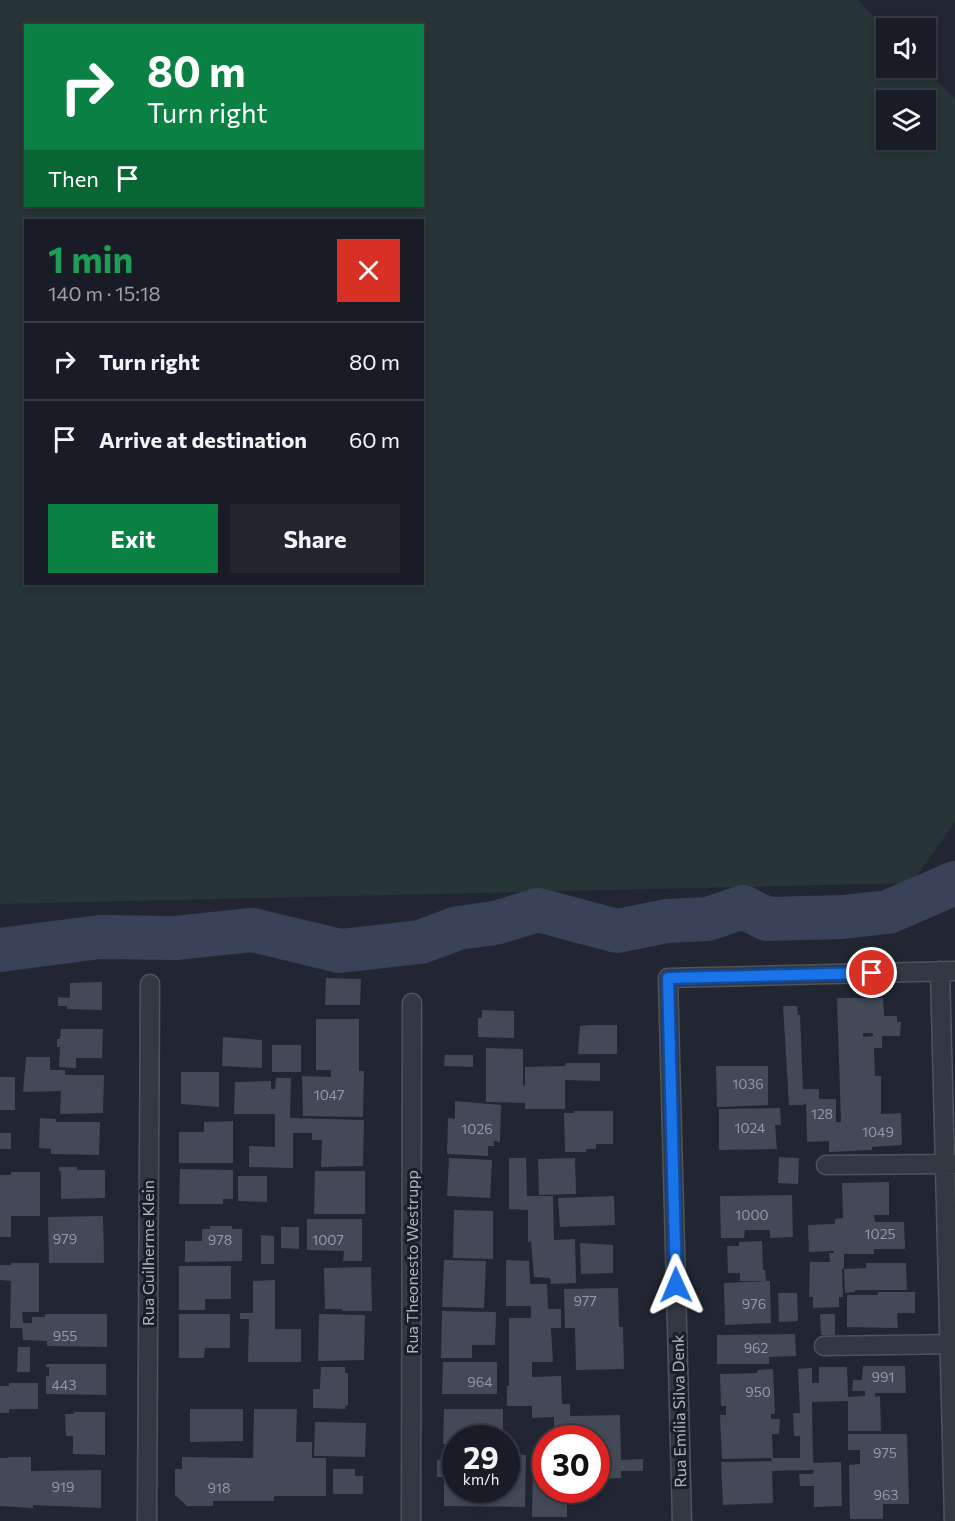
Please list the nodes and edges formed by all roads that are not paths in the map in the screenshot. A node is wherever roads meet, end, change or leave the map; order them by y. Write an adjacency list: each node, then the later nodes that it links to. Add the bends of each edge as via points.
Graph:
1 (948, 971): 4 (street); 10 (street, Rua Emília Silva Denk, via 668,978)
2 (150, 984): 8 (street, Rua Guilherme Klein)
3 (412, 1003): 9 (street, Rua Theonesto Westrupp)
4 (950, 1164): 5 (street); 6 (street)
5 (826, 1165)
6 (952, 1344): 7 (street); 11 (street)
7 (824, 1346)
8 (147, 1521)
9 (411, 1521)
10 (682, 1521)
11 (954, 1521)

